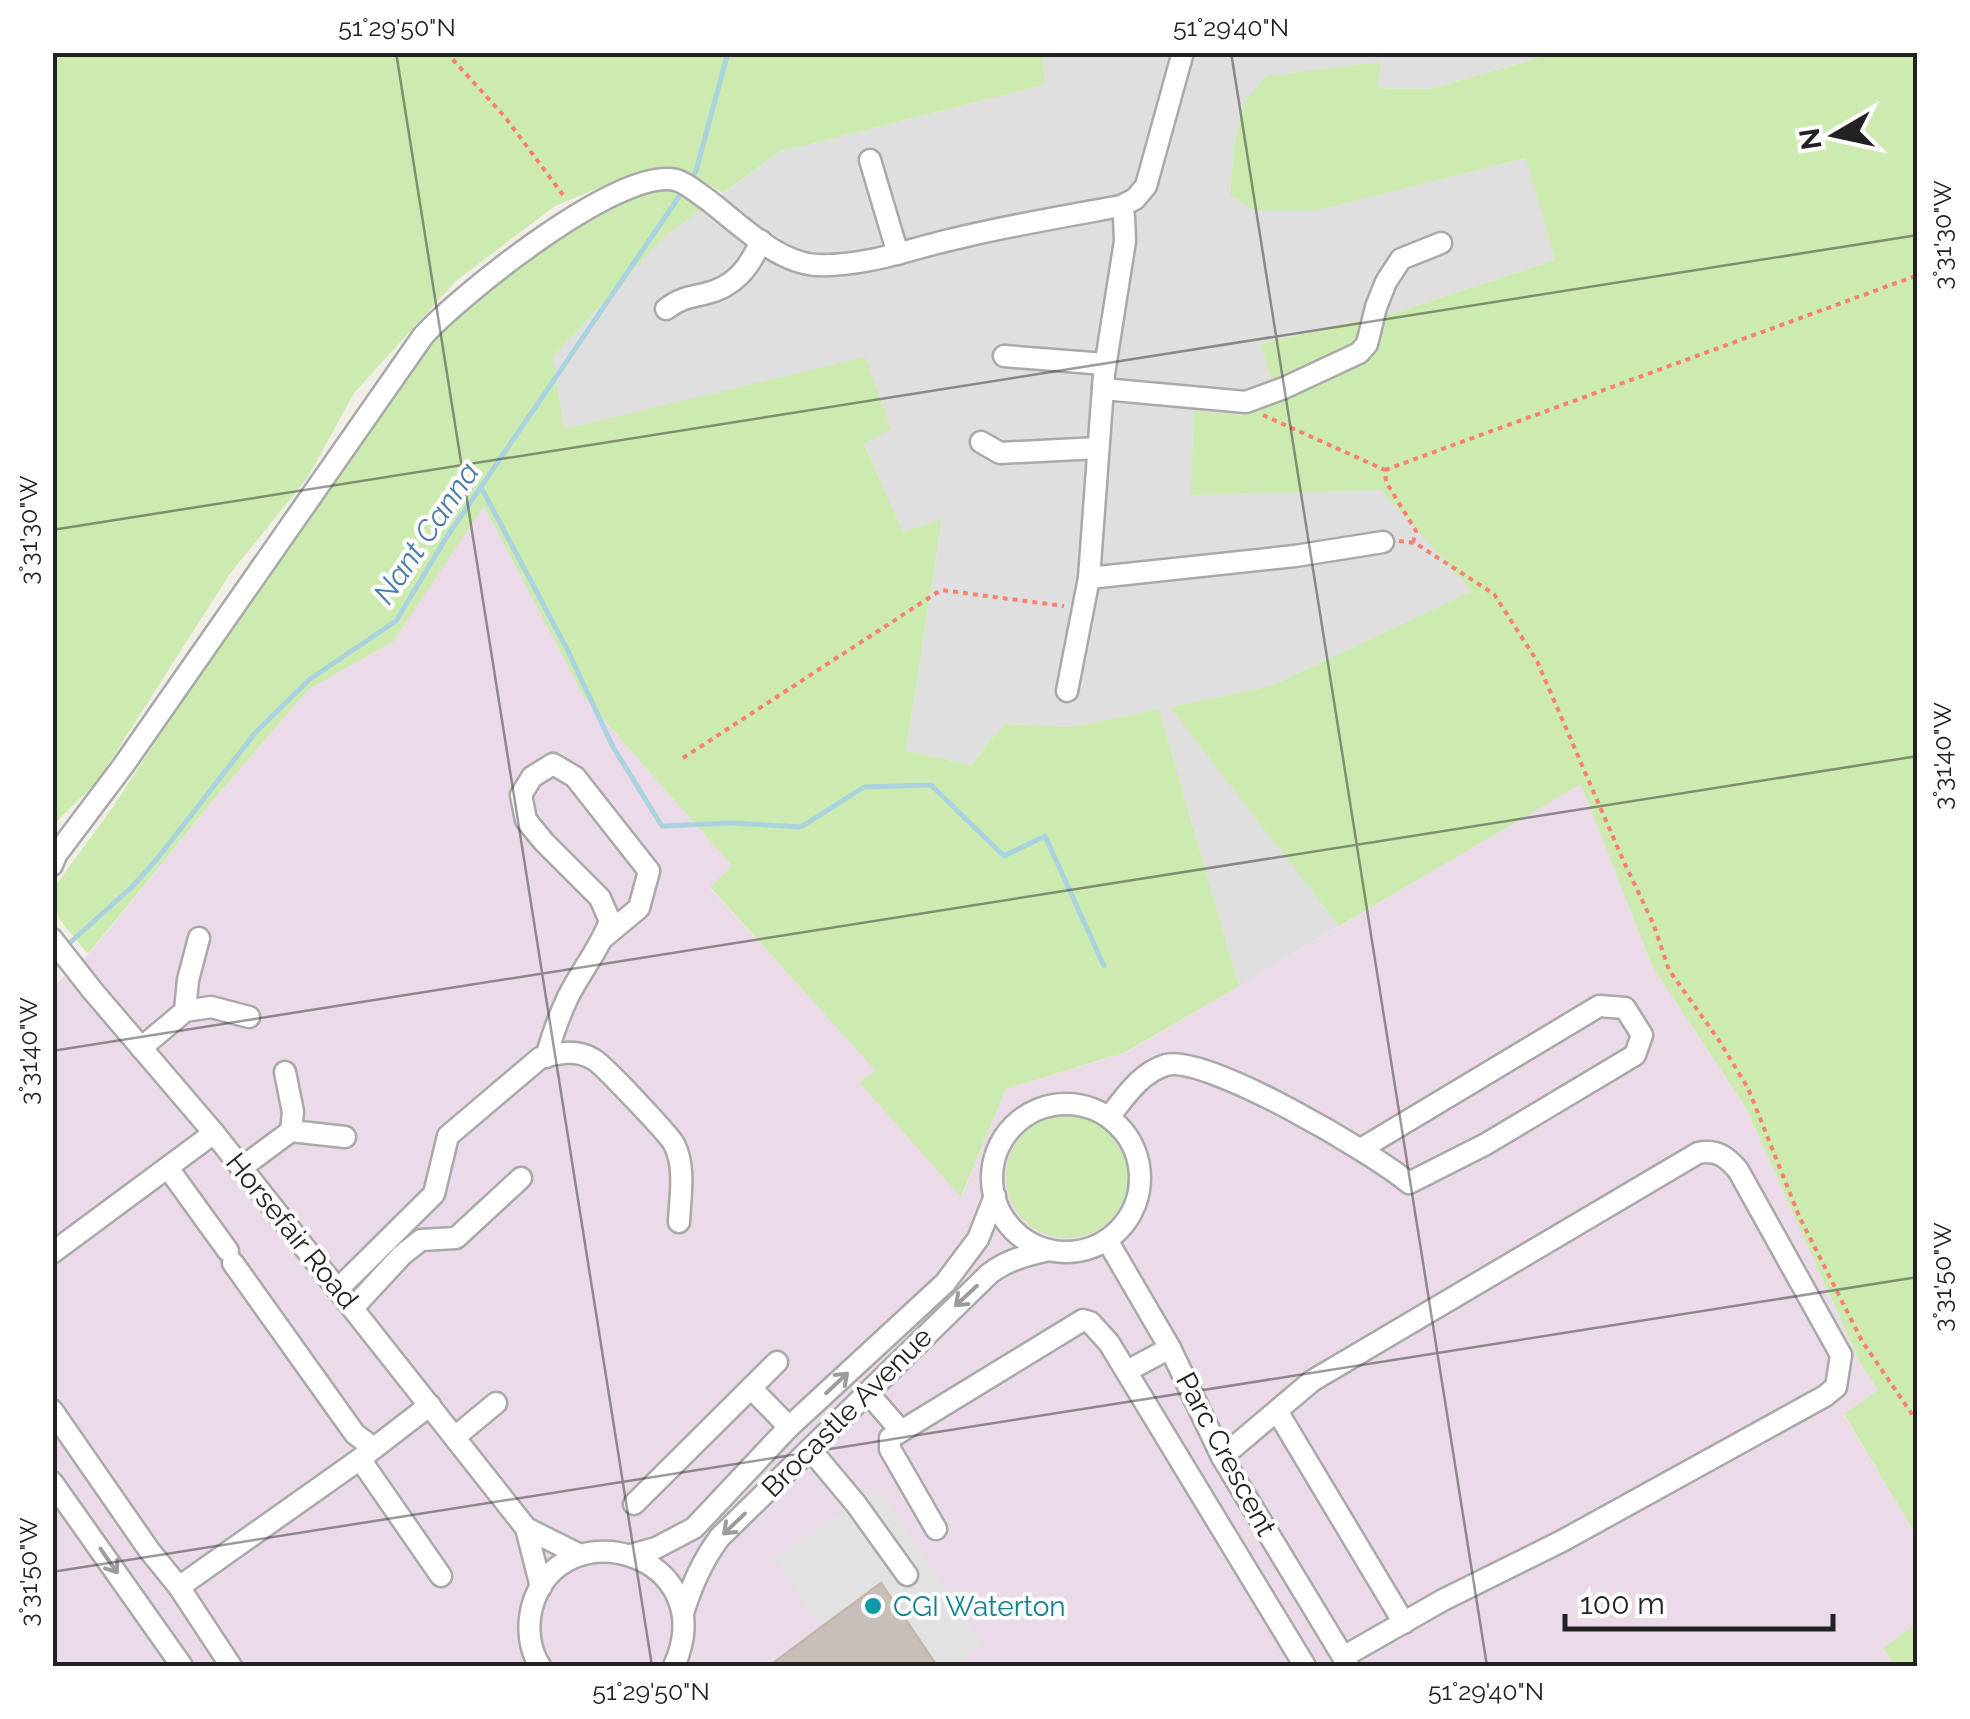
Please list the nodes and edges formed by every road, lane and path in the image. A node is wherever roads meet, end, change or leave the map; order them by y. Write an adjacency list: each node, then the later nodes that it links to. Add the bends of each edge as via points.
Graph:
1 (446, 52): 5 (path, via 505,116)
2 (1182, 52): 4 (street, via 1146,186)
3 (870, 160): 8 (street)
4 (1121, 206): 8 (street); 12 (street, via 1125,240)
5 (577, 214): 6 (street, via 640,184 676,180); 24 (street, via 487,278 424,336)
6 (762, 241): 8 (street, via 807,264); 10 (street, via 736,278)
7 (1441, 243): 14 (street, via 1401,259 1358,352)
8 (898, 254)
9 (1918, 275): 17 (path)
10 (666, 308)
11 (1004, 356): 12 (street)
12 (1105, 364): 13 (street)
13 (1103, 388): 14 (street); 16 (street)
14 (1246, 402): 17 (path)
15 (981, 442): 16 (street, via 1000,453)
16 (1098, 448): 20 (street)
17 (1385, 470): 19 (path, via 1416,531)
18 (1383, 542): 19 (path); 20 (street)
19 (1413, 543): 57 (path, via 1494,594 1537,661 1669,970 1748,1088 1798,1216 1862,1341)
20 (1090, 578): 21 (street)
21 (1083, 609): 22 (street); 23 (path, via 940,590)
22 (1067, 691)
23 (683, 758)
24 (52, 865)
25 (199, 938): 28 (street)
26 (604, 938): 26 (street, via 610,921 600,898 526,820 521,795 532,777 553,764 575,777 649,871 639,908); 31 (street, via 569,996)
27 (52, 939): 30 (street, Horsefair Road)
28 (185, 1011): 29 (street, via 212,1008); 30 (street)
29 (248, 1017)
30 (141, 1048): 35 (street, Horsefair Road)
31 (546, 1056): 42 (street, via 575,1053 596,1060 674,1141 681,1166); 46 (street, via 448,1136 434,1194)
32 (286, 1072): 34 (street)
33 (1110, 1117): 37 (street, via 1136,1083 1168,1064 1203,1069); 41 (street, via 1072,1104 1033,1112 1004,1138 992,1176); 43 (street, via 1134,1149 1140,1190 1122,1227)
34 (290, 1131): 36 (street); 39 (street)
35 (214, 1134): 38 (street); 39 (street, Horsefair Road)
36 (345, 1137)
37 (1362, 1149): 37 (street, via 1409,1183 1635,1055 1642,1035 1624,1008 1599,1006)
38 (168, 1168): 45 (street); 62 (street)
39 (241, 1168): 46 (street, Horsefair Road)
40 (521, 1178): 47 (street, via 456,1238 422,1240 402,1254)
41 (995, 1196): 44 (street, via 1014,1230); 58 (street, Brocastle Avenue, one-way to 41, via 944,1283 978,1238)
42 (679, 1222)
43 (1106, 1240): 44 (street, via 1069,1252); 48 (street, Parc Crescent)
44 (1049, 1250): 52 (street, Brocastle Avenue, one-way to 52, via 989,1274)
45 (52, 1254)
46 (338, 1289): 47 (street, Horsefair Road)
47 (353, 1308): 54 (street, Horsefair Road)
48 (1170, 1348): 50 (street); 63 (street, Parc Crescent)
49 (777, 1362): 51 (street)
50 (1127, 1372): 59 (street, via 1083,1320); 81 (street)
51 (752, 1388): 58 (street); 65 (street)
52 (868, 1393): 59 (street); 61 (street, Brocastle Avenue)
53 (496, 1402): 60 (street)
54 (430, 1405): 60 (street, Horsefair Road); 62 (street)
55 (52, 1410): 72 (street)
56 (1277, 1411): 63 (street); 75 (street); 75 (street, via 1312,1381 1698,1153 1718,1152 1738,1170 1841,1355 1836,1387)
57 (1918, 1423)
58 (790, 1427): 69 (street, Brocastle Avenue, via 694,1528)
59 (901, 1431): 67 (street, via 890,1438 890,1449)
60 (455, 1437): 66 (street, Horsefair Road)
61 (810, 1449): 70 (street); 74 (street, Brocastle Avenue, one-way to 74, via 706,1556)
62 (367, 1454): 71 (street); 72 (street)
63 (1222, 1457): 76 (street, Parc Crescent)
64 (52, 1482): 78 (street, one-way to 78)
65 (634, 1504)
66 (526, 1528): 68 (street, Horsefair Road); 73 (street, Horsefair Road)
67 (936, 1529)
68 (580, 1555): 69 (street); 73 (street)
69 (632, 1555): 74 (street, via 665,1577)
70 (907, 1575)
71 (441, 1576)
72 (178, 1587): 79 (street)
73 (541, 1587): 77 (street, via 529,1622)
74 (683, 1613): 80 (street, Brocastle Avenue)
75 (1404, 1623): 76 (street)
76 (1346, 1662)
77 (535, 1664)
78 (182, 1666)
79 (232, 1666)
80 (674, 1666)
81 (1304, 1666)

